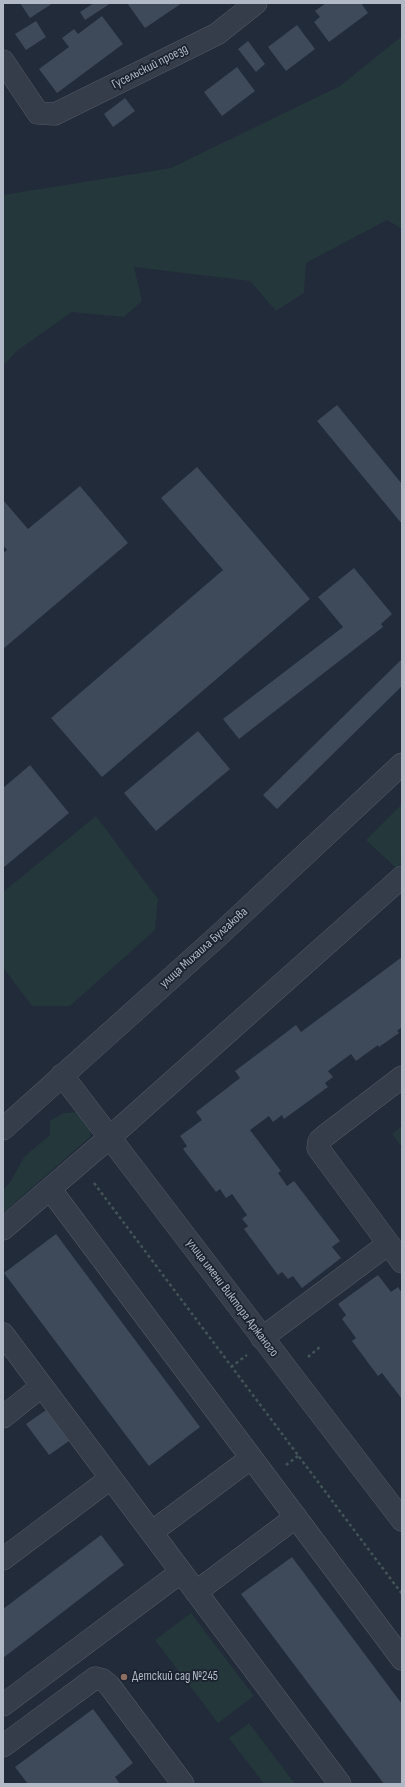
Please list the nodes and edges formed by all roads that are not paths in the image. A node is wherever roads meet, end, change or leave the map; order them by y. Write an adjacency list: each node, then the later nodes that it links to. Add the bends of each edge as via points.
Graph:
1 (256, 3): 2 (street, Гусельский проезд, via 217,34 55,114 38,113)
2 (3, 61)
3 (402, 764): 5 (street, улица Михаила Булгакова, via 293,868)
4 (402, 877): 8 (street)
5 (62, 1075): 7 (street, улица Михаила Булгакова); 8 (street, улица имени Виктора Аржаного)
6 (402, 1077): 11 (street, via 326,1134 319,1141 318,1148)
7 (3, 1129)
8 (109, 1138): 9 (street); 14 (street, улица имени Виктора Аржаного)
9 (50, 1189): 10 (street); 17 (street)
10 (3, 1229)
11 (388, 1244): 12 (street); 14 (street)
12 (402, 1262)
13 (3, 1334): 15 (street)
14 (255, 1346): 20 (street, улица имени Виктора Аржаного)
15 (42, 1386): 16 (street); 18 (street)
16 (3, 1418)
17 (251, 1458): 19 (street); 21 (street)
18 (111, 1478): 21 (street); 22 (street)
19 (296, 1517): 24 (street); 25 (street)
20 (402, 1520)
21 (152, 1532): 23 (street)
22 (3, 1559)
23 (181, 1572): 24 (street); 26 (street)
24 (196, 1592): 29 (street)
25 (402, 1659)
26 (3, 1705)
27 (3, 1746): 28 (street, via 95,1678 109,1685)
28 (183, 1784)
29 (340, 1784)

